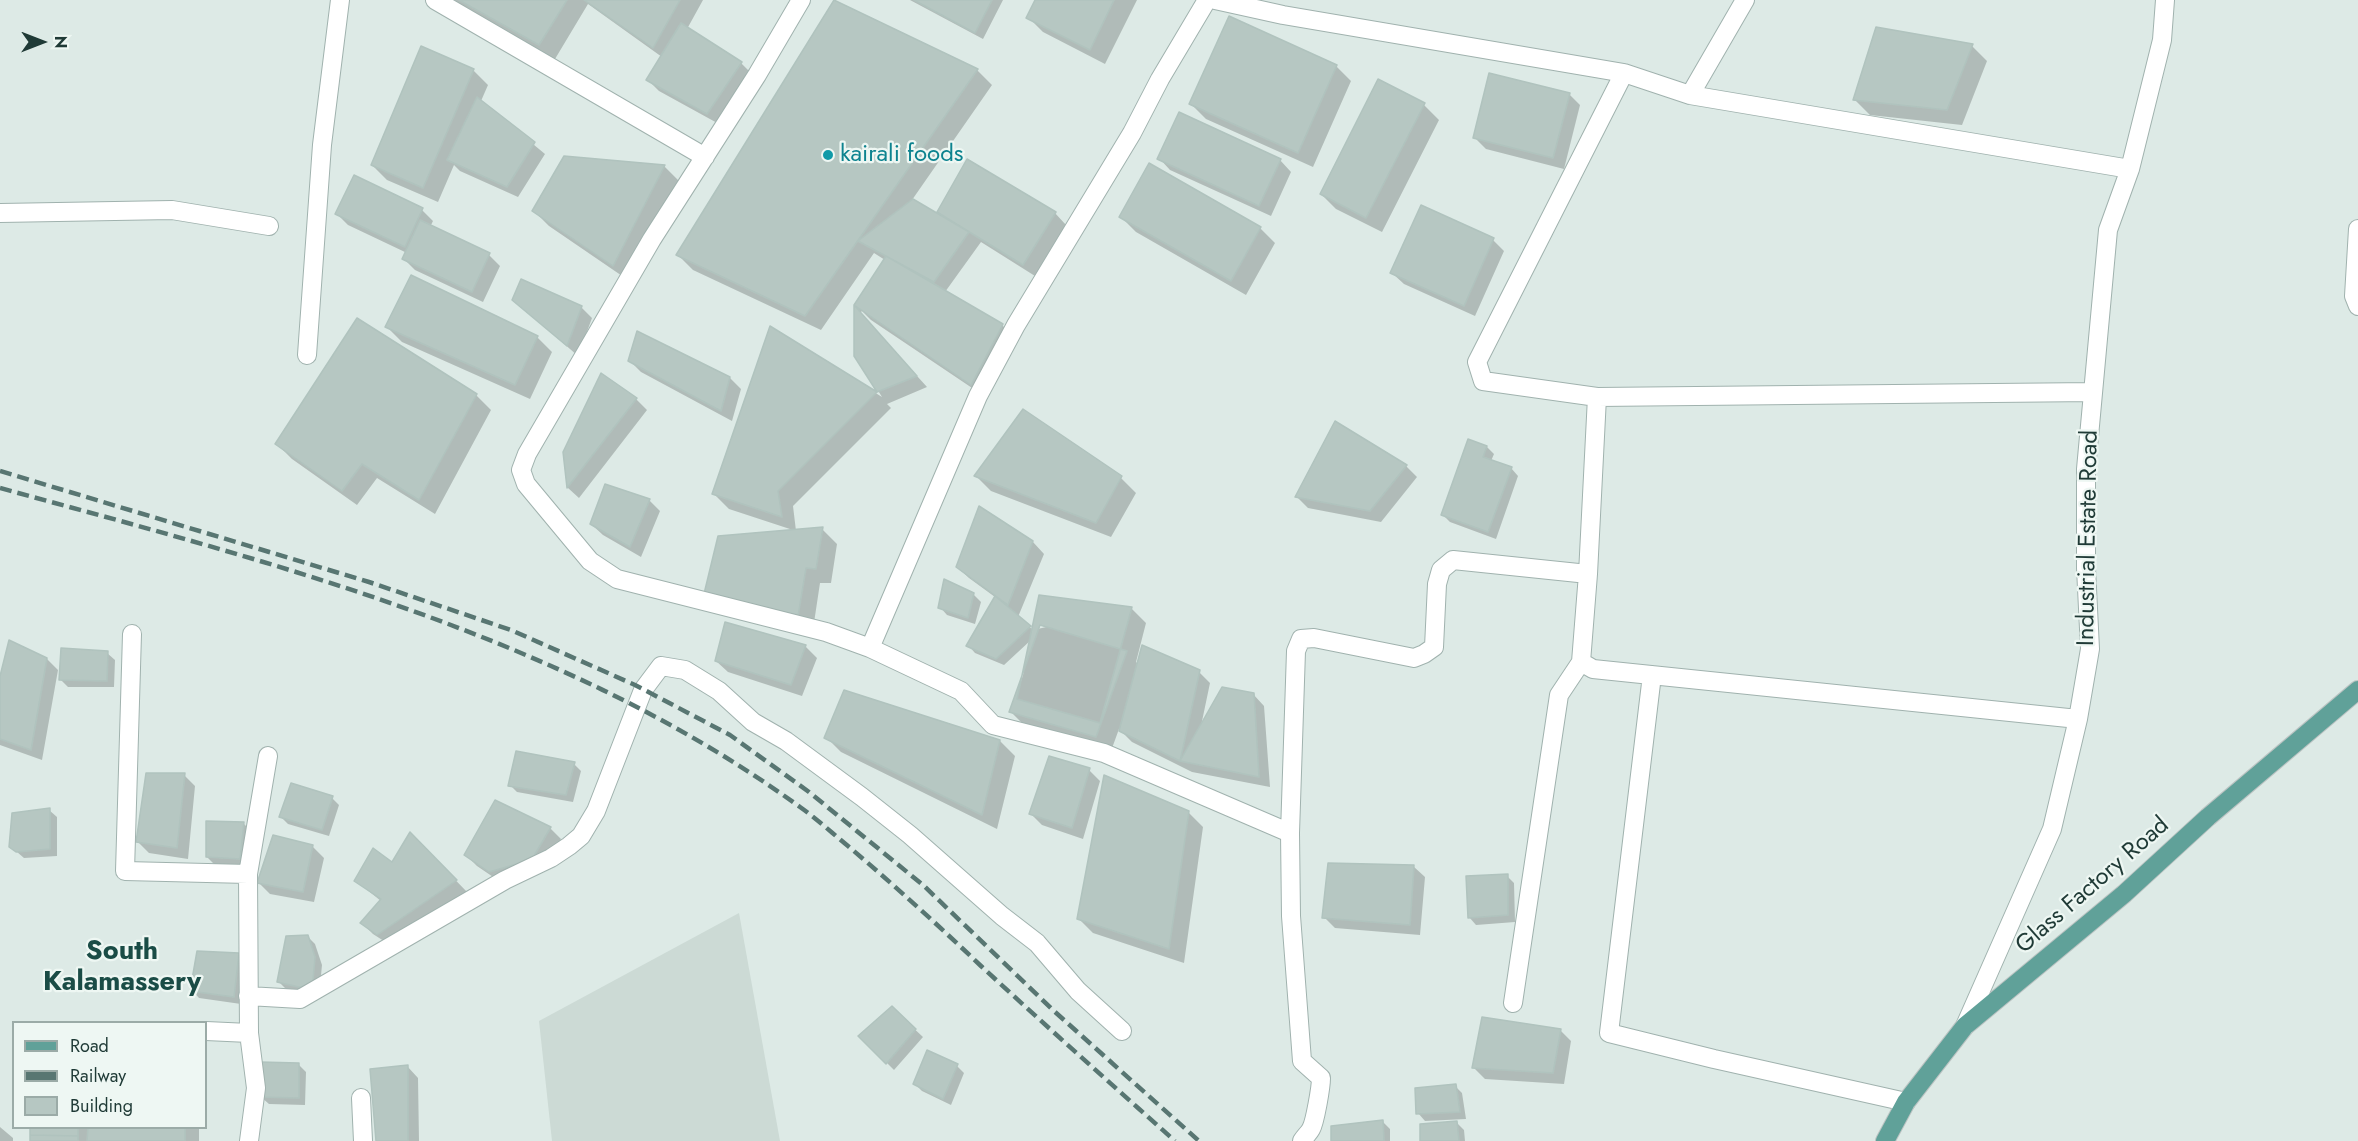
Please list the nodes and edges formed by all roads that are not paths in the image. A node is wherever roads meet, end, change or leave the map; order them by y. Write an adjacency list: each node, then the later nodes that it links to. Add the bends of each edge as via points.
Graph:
1 (340, 0): 17 (street, via 322,145)
2 (435, 0): 11 (street)
3 (801, 0): 11 (street)
4 (1207, 0): 22 (street, via 978,396)
5 (1215, 0): 8 (street)
6 (1745, 0): 10 (street)
7 (2165, 0): 12 (street, Industrial Estate Road, via 2162,40)
8 (1288, 8): 9 (street)
9 (1624, 73): 10 (street); 19 (street, via 1477,362 1483,381)
10 (1690, 95): 12 (street)
11 (705, 157): 22 (street, via 652,239 521,470 526,484 590,561 617,579 826,632)
12 (2130, 169): 18 (street, Industrial Estate Road, via 2108,230)
13 (0, 213): 14 (street, via 172,210)
14 (269, 226)
15 (2358, 229): 16 (street, via 2354,296)
16 (2358, 306)
17 (307, 355)
18 (2093, 392): 19 (street); 26 (street, Industrial Estate Road, via 2086,469 2090,649)
19 (1597, 397): 20 (street)
20 (1588, 574): 23 (street); 28 (street, via 1453,560 1441,570 1434,647 1424,654 1414,658 1302,639 1296,651)
21 (132, 633): 29 (street, via 125,871)
22 (870, 648): 28 (street, via 961,691 993,724 1104,753)
23 (1581, 662): 24 (street, via 1593,669); 31 (street, via 1559,695)
24 (1652, 675): 26 (street); 37 (street, via 1609,1033)
25 (2358, 690): 32 (main road, Glass Factory Road)
26 (2078, 719): 32 (street, Industrial Estate Road, via 2052,829)
27 (268, 756): 29 (street)
28 (1290, 833): 40 (street, via 1291,916 1302,1061 1321,1078 1313,1127)
29 (248, 874): 30 (street)
30 (248, 996): 34 (street, via 300,999 569,846 581,836 596,811 643,690 661,666 685,670 719,691 753,722 786,741 878,810 1037,943 1078,991); 35 (street)
31 (1513, 1003)
32 (1965, 1026): 37 (main road, Glass Factory Road)
33 (207, 1031): 35 (street)
34 (1122, 1031)
35 (249, 1033): 38 (street, via 256,1088)
36 (361, 1098): 39 (street)
37 (1906, 1102): 41 (main road, Glass Factory Road)
38 (249, 1141)
39 (363, 1141)
40 (1302, 1141)
41 (1885, 1141)

